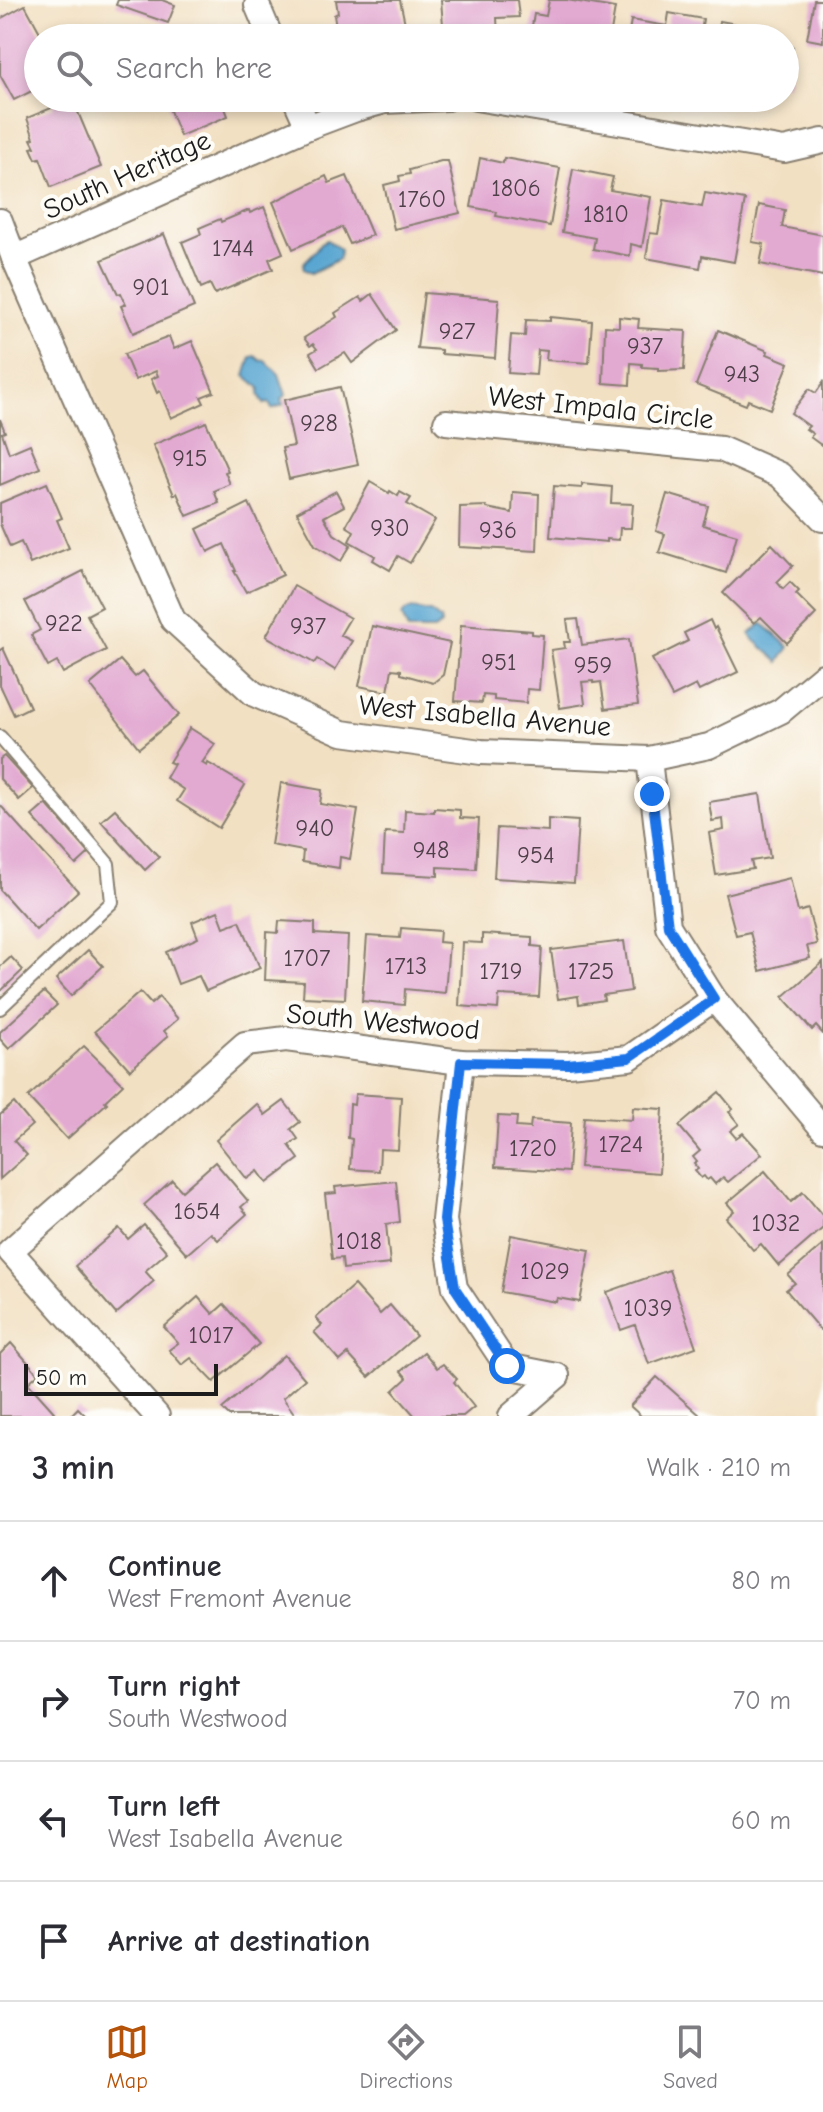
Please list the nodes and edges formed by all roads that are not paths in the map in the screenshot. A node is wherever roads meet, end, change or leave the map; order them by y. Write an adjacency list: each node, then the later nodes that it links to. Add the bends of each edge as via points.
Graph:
1 (257, 5): 2 (street)
2 (265, 24)
3 (301, 112): 6 (street)
4 (352, 112): 6 (street, South Heritage)
5 (558, 112): 7 (street, via 773,149)
6 (308, 127): 9 (street, South Heritage)
7 (823, 141)
8 (0, 221): 9 (street, West Isabella Avenue)
9 (14, 258): 14 (street, West Isabella Avenue, via 173,620 254,694 342,733 481,752)
10 (446, 422): 11 (street, West Impala Circle, via 721,449 780,475)
11 (823, 519)
12 (823, 676): 14 (street, via 781,711 709,746)
13 (0, 737): 16 (lane, via 108,864 112,902)
14 (649, 759): 15 (street, via 668,926)
15 (714, 999): 17 (street, South Westwood, via 629,1058 568,1064); 18 (street)
16 (0, 1008)
17 (461, 1062): 19 (street, South Westwood, via 286,1039 245,1044 10,1251); 20 (street, via 444,1220 455,1288 507,1366 557,1376)
18 (823, 1129)
19 (157, 1416)
20 (511, 1416)

